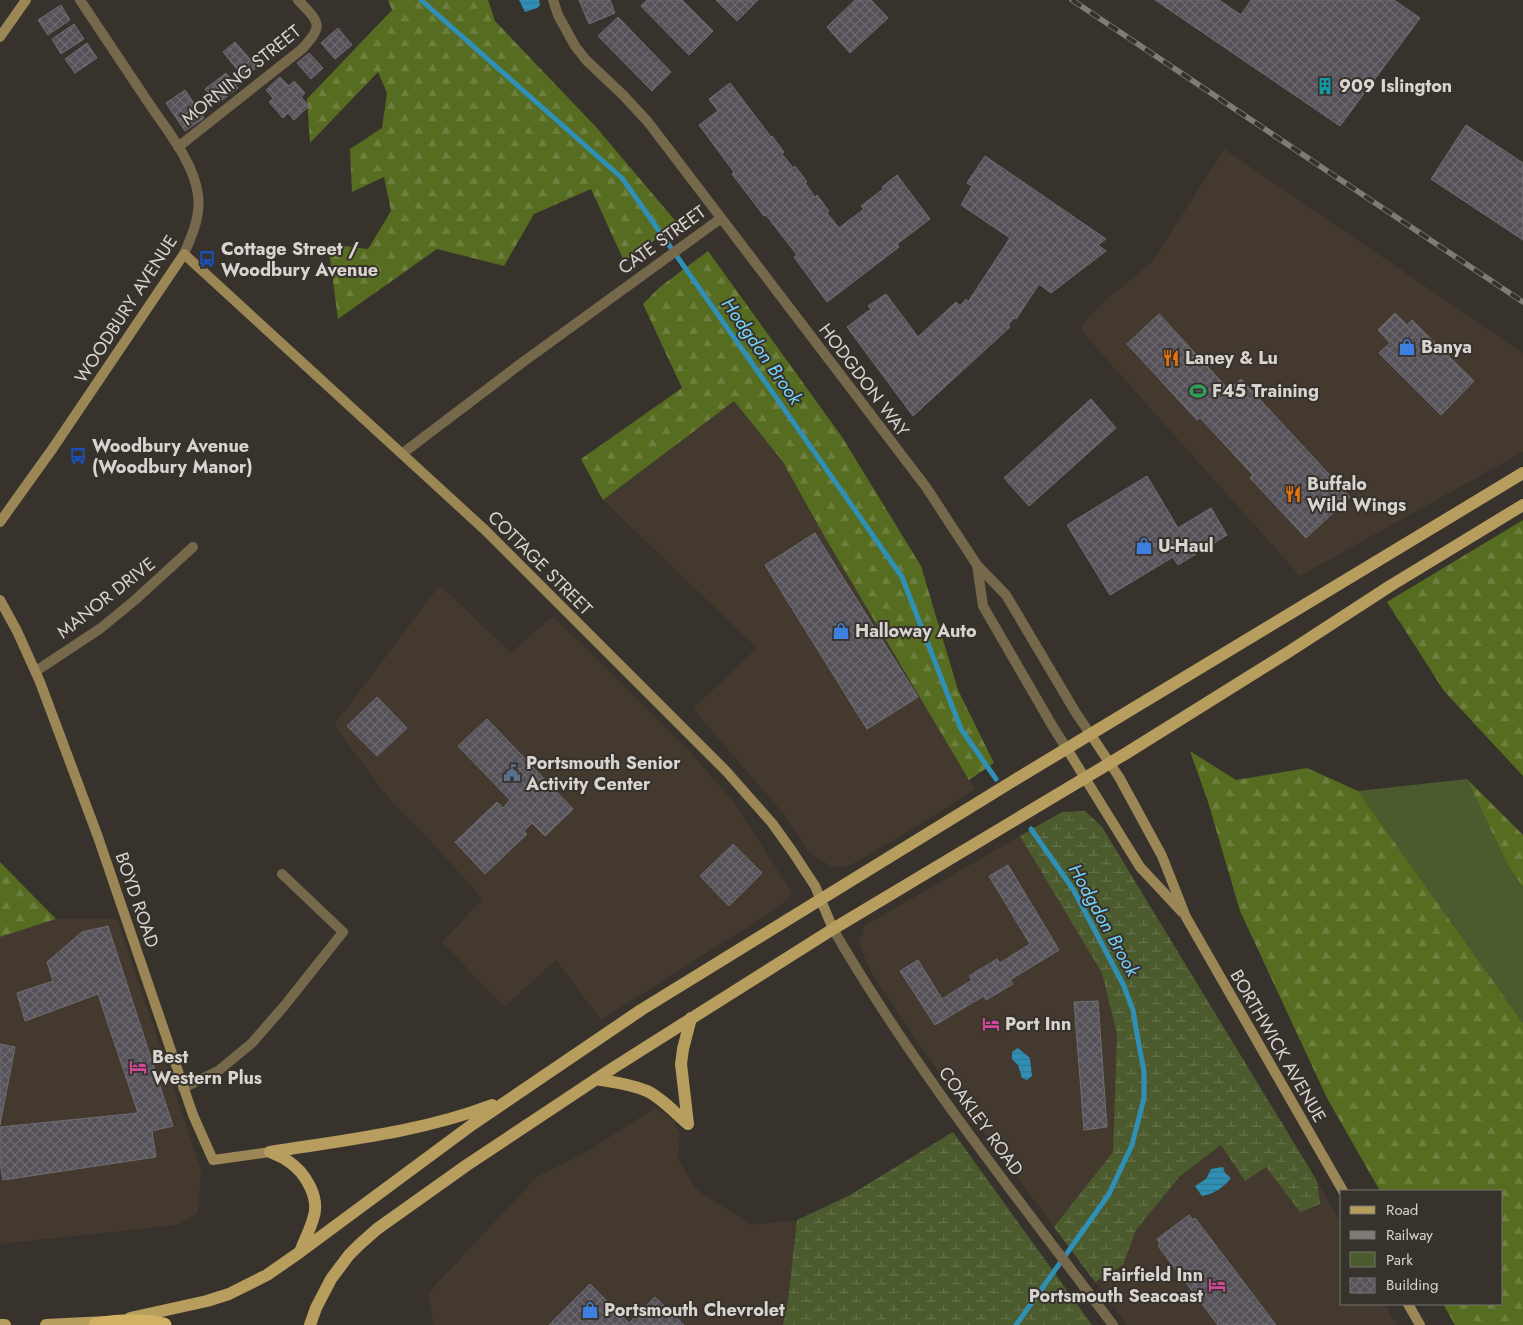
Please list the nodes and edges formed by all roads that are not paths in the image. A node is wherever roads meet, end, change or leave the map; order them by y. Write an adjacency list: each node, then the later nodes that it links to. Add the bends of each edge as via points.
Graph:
1 (26, 0): 5 (street)
2 (80, 0): 6 (street, WOODBURY AVENUE)
3 (298, 0): 6 (street, MORNING STREET, via 317,24 313,37)
4 (553, 0): 7 (street, CATE STREET, via 575,46 648,122)
5 (0, 38)
6 (178, 147): 8 (street, WOODBURY AVENUE, via 194,177 198,196 194,232)
7 (720, 219): 9 (street, CATE STREET); 14 (street, HODGDON WAY, via 926,487)
8 (184, 254): 9 (street, COTTAGE STREET); 12 (street, WOODBURY AVENUE)
9 (403, 453): 22 (street, COTTAGE STREET, via 485,530 726,771 772,823)
10 (1523, 473): 17 (main road)
11 (1523, 505): 19 (main road)
12 (0, 522)
13 (193, 548): 16 (street, MANOR DRIVE, via 101,628)
14 (977, 565): 17 (street, HODGDON WAY, via 1006,595); 18 (street, HODGDON WAY, via 983,606)
15 (0, 600): 16 (street, BOYD ROAD)
16 (36, 671): 27 (street, BOYD ROAD, via 98,837)
17 (1091, 735): 18 (main road); 19 (street, BORTHWICK AVENUE)
18 (1067, 749): 20 (street, BORTHWICK AVENUE); 22 (main road)
19 (1110, 763): 20 (main road); 23 (street, BORTHWICK AVENUE, via 1162,856)
20 (1085, 778): 23 (street, BORTHWICK AVENUE, via 1140,867); 24 (main road)
21 (282, 874): 27 (street, via 343,932 252,1043 218,1071)
22 (821, 899): 24 (street, COTTAGE STREET); 28 (main road, via 641,1010)
23 (1186, 917): 30 (street, BORTHWICK AVENUE)
24 (833, 929): 25 (main road); 40 (street, COAKLEY ROAD, via 922,1068)
25 (691, 1018): 26 (main road); 26 (main road, via 681,1064 688,1124 648,1092)
26 (596, 1079): 39 (main road, via 377,1229 339,1267)
27 (184, 1088): 29 (street, BOYD ROAD, via 213,1160)
28 (519, 1093): 29 (main road, via 472,1112 416,1128); 31 (main road)
29 (270, 1152): 31 (main road, via 288,1161 310,1186 314,1218)
30 (1342, 1190)
31 (300, 1252): 33 (main road, via 267,1275 229,1294)
32 (1409, 1305): 41 (street)
33 (118, 1321): 36 (main road); 37 (highway); 38 (highway)
34 (0, 1325): 35 (main road)
35 (5, 1325)
36 (46, 1325)
37 (96, 1325)
38 (164, 1325)
39 (310, 1325)
40 (1113, 1325)
41 (1420, 1325)

